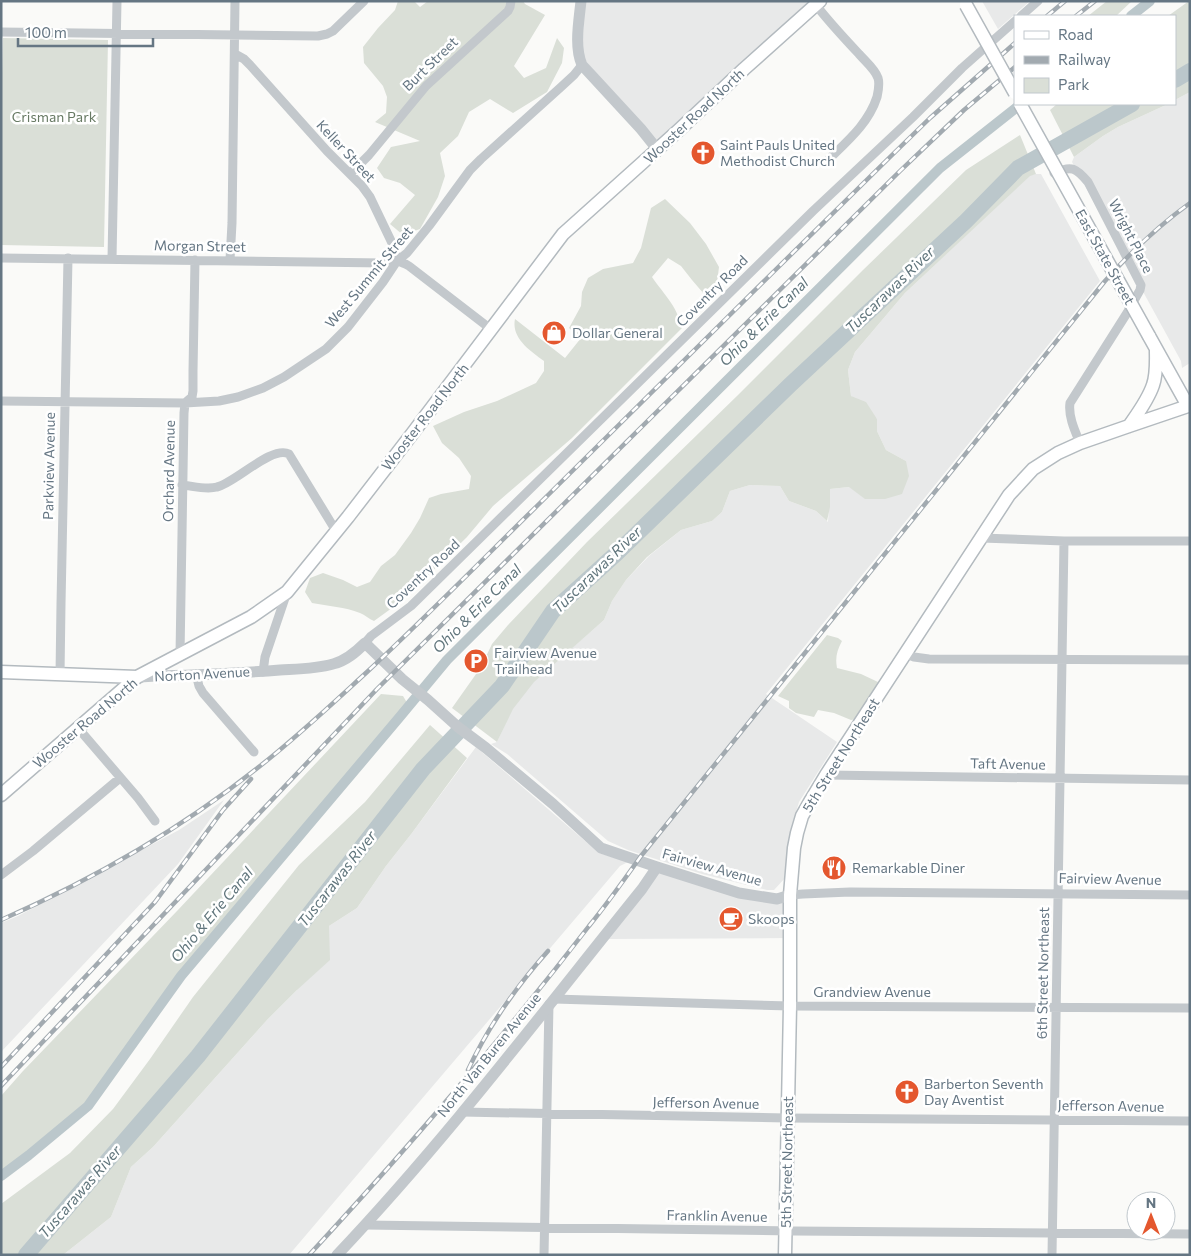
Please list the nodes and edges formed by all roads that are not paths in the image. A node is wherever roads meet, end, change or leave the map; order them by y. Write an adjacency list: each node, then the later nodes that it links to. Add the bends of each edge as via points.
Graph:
1 (117, 1): 12 (street)
2 (235, 1): 13 (street)
3 (511, 1): 21 (street, Burt Street, via 508,11 426,86)
4 (581, 1): 15 (street, via 578,57)
5 (1038, 1): 9 (street)
6 (360, 3): 13 (street, via 327,34)
7 (818, 3): 18 (main road, Wooster Road North); 19 (street, via 826,18 879,80 878,94 867,119)
8 (965, 3): 16 (main road, bridge)
9 (1022, 15)
10 (1014, 22): 42 (street, Coventry Road, via 814,211 411,606)
11 (1, 32): 12 (street)
12 (116, 34): 13 (street); 24 (street)
13 (235, 35): 14 (street)
14 (235, 54): 21 (street, Keller Street, via 250,65); 26 (street)
15 (582, 65): 18 (street); 27 (street, West Summit Street, via 470,170 429,226)
16 (1014, 91)
17 (1021, 105): 29 (main road, East State Street, bridge)
18 (657, 149): 28 (main road, Wooster Road North, via 563,234)
19 (825, 163)
20 (1054, 173): 35 (street, Wright Place, via 1071,168 1079,171 1088,182 1141,284 1127,313 1070,403 1070,417)
21 (350, 174): 27 (street, Keller Street, via 370,197)
22 (1, 258): 23 (street, Morgan Street)
23 (68, 258): 24 (street, Morgan Street); 31 (street, Parkview Avenue)
24 (112, 259): 25 (street, Morgan Street)
25 (195, 260): 26 (street, Morgan Street); 32 (street, Orchard Avenue, via 193,391)
26 (230, 260): 27 (street, Morgan Street)
27 (397, 261): 28 (street, via 409,266); 32 (street, West Summit Street, via 348,327 326,348 284,377 238,397)
28 (492, 330): 37 (main road, Wooster Road North)
29 (1156, 349): 33 (main road, East State Street); 34 (main road, via 1153,384)
30 (1, 401): 31 (street, West Summit Street)
31 (64, 402): 32 (street, West Summit Street); 50 (street, Parkview Avenue)
32 (185, 403): 36 (street, Orchard Avenue)
33 (1189, 408): 34 (main road, 5th Street Northeast)
34 (1129, 426): 35 (main road, 5th Street Northeast)
35 (1080, 443): 38 (main road, 5th Street Northeast, via 1033,469 1009,495)
36 (182, 485): 37 (street, via 217,487 272,455 285,452); 44 (street, Orchard Avenue)
37 (336, 531): 41 (main road, Wooster Road North)
38 (980, 538): 39 (street); 43 (main road, 5th Street Northeast)
39 (1064, 541): 40 (street); 45 (street, 6th Street Northeast)
40 (1190, 542)
41 (287, 592): 44 (main road, Wooster Road North); 48 (street)
42 (365, 643): 48 (street, Norton Avenue, via 345,660 333,664); 60 (street, Fairview Avenue, via 402,679 601,848)
43 (906, 654): 45 (street, via 929,659); 54 (main road, 5th Street Northeast)
44 (180, 655): 51 (main road, Wooster Road North)
45 (1062, 660): 46 (street); 56 (street, 6th Street Northeast)
46 (1190, 660)
47 (1, 672): 50 (main road, Norton Avenue)
48 (263, 672): 49 (street, Norton Avenue)
49 (196, 674): 51 (street, Norton Avenue); 53 (street, via 203,693)
50 (60, 675): 51 (main road, Norton Avenue)
51 (137, 677): 52 (main road, Wooster Road North)
52 (78, 728): 55 (street); 58 (main road, Wooster Road North)
53 (254, 752)
54 (826, 775): 56 (street, Taft Avenue); 64 (main road, 5th Street Northeast, via 802,816 794,848)
55 (120, 778): 59 (street); 61 (street)
56 (1060, 779): 57 (street, Taft Avenue); 62 (street, 6th Street Northeast)
57 (1190, 780)
58 (1, 794)
59 (155, 822)
60 (657, 867): 64 (street, Fairview Avenue, via 752,896 777,899); 65 (street, North Van Buren Avenue)
61 (1, 875)
62 (1058, 893): 63 (street, Fairview Avenue); 64 (street, Fairview Avenue, via 850,892); 67 (street, 6th Street Northeast)
63 (1190, 895)
64 (790, 896): 66 (main road, 5th Street Northeast)
65 (552, 1002): 66 (street, Grandview Avenue); 69 (street, North Van Buren Avenue); 70 (street)
66 (790, 1006): 67 (street, Grandview Avenue); 71 (main road, 5th Street Northeast)
67 (1056, 1006): 68 (street, Grandview Avenue); 72 (street, 6th Street Northeast)
68 (1190, 1008)
69 (462, 1112): 70 (street, Jefferson Avenue); 74 (street, North Van Buren Avenue)
70 (546, 1114): 71 (street, Jefferson Avenue); 75 (street)
71 (787, 1118): 72 (street, Jefferson Avenue); 76 (main road, 5th Street Northeast)
72 (1054, 1119): 73 (street, Jefferson Avenue); 77 (street, 6th Street Northeast)
73 (1190, 1121)
74 (365, 1226): 75 (street, Franklin Avenue); 79 (street, North Van Buren Avenue)
75 (545, 1227): 76 (street, Franklin Avenue); 80 (street)
76 (786, 1231): 77 (street, Franklin Avenue); 81 (main road, 5th Street Northeast)
77 (1053, 1233): 78 (street, Franklin Avenue); 82 (street, 6th Street Northeast)
78 (1190, 1234)
79 (337, 1255)
80 (544, 1255)
81 (785, 1255)
82 (1052, 1255)

